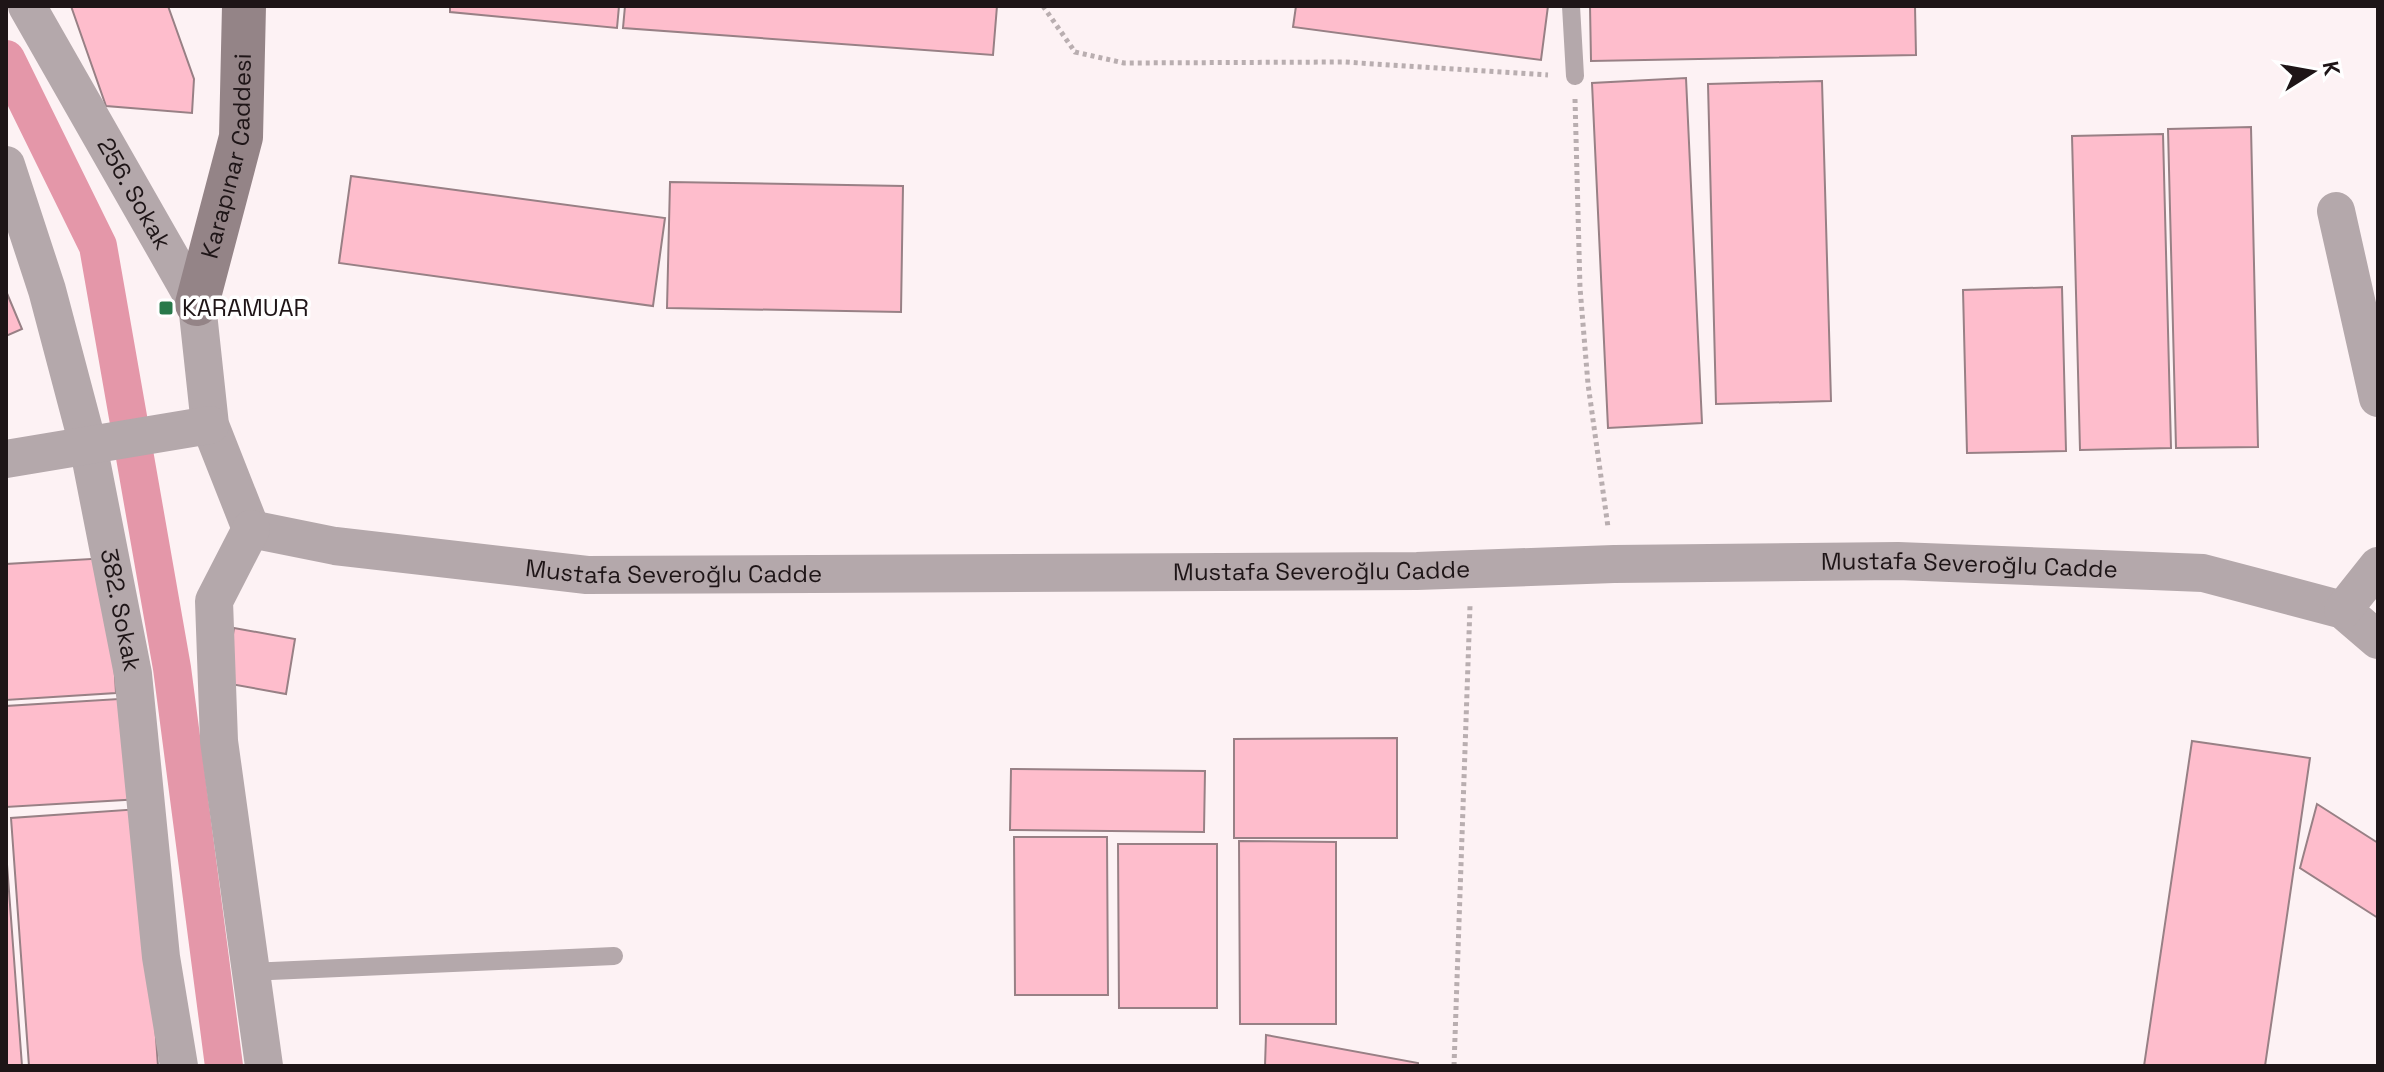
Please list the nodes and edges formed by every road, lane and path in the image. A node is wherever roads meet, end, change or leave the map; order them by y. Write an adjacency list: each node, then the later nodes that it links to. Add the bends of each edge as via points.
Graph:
1 (27, 6): 8 (street, 256. Sokak)
2 (244, 6): 8 (street, Karapınar Caddesi, via 241,137)
3 (1043, 6): 5 (path, via 1075,52 1124,63 1344,62)
4 (1571, 6): 5 (lane)
5 (1575, 76): 14 (path, via 1580,288)
6 (6, 165): 11 (street, 382. Sokak, via 47,290)
7 (2336, 211): 9 (street)
8 (197, 304): 10 (street, 256. Sokak)
9 (2378, 398)
10 (210, 425): 11 (street); 13 (street, 256. Sokak)
11 (88, 445): 12 (street); 21 (street, 382. Sokak, via 133,674 161,957)
12 (6, 459)
13 (251, 529): 16 (street, Mustafa Severoğlu Cadde, via 335,546 587,575); 20 (street, via 214,601 219,741)
14 (1614, 564): 16 (street, Mustafa Severoğlu Cadde); 17 (street, Mustafa Severoğlu Cadde, via 1898,561 2203,573)
15 (2378, 566): 17 (street)
16 (1471, 569): 23 (path)
17 (2343, 610): 18 (street, Mustafa Severoğlu Cadde)
18 (2378, 640)
19 (614, 956): 20 (lane)
20 (249, 972): 22 (street)
21 (179, 1066)
22 (264, 1066)
23 (1454, 1066)

